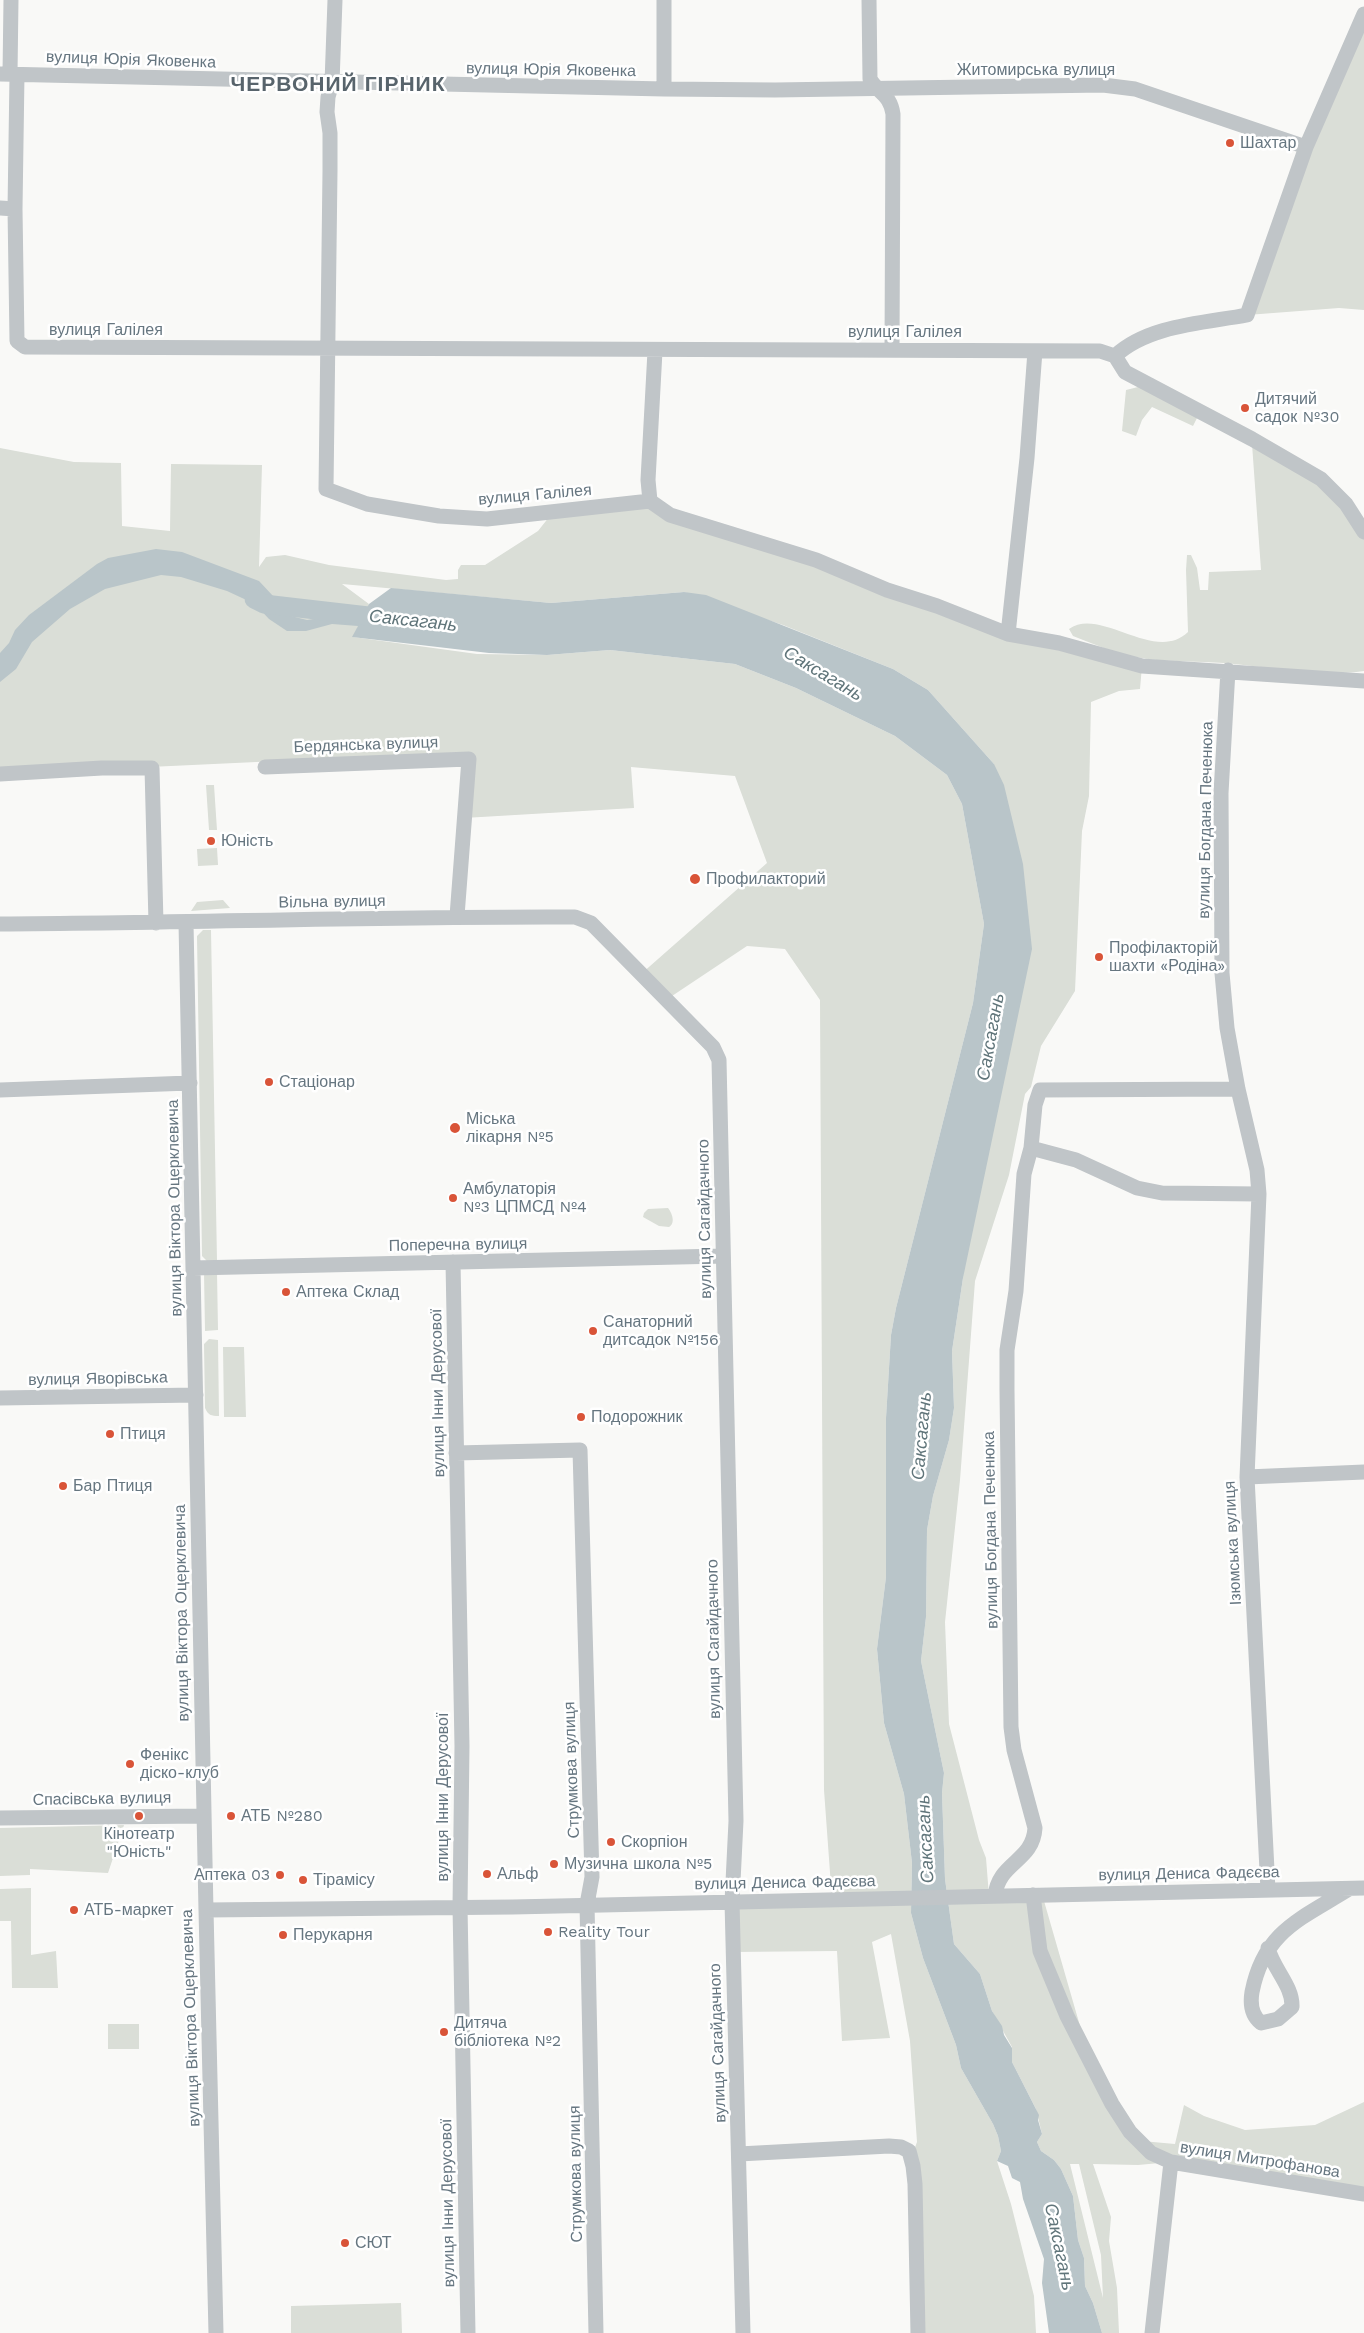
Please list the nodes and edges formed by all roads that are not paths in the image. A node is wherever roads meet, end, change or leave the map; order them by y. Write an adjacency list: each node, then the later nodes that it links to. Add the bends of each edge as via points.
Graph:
1 (11, 0): 6 (street)
2 (335, 0): 7 (street, вулиця Галілея)
3 (664, 0): 8 (street)
4 (869, 0): 9 (street, via 870,79)
5 (1364, 14): 10 (street)
6 (9, 74): 7 (street, вулиця Юрія Яковенка); 11 (street)
7 (332, 83): 8 (street, вулиця Юрія Яковенка); 12 (street, вулиця Галілея, via 327,112 330,133)
8 (664, 89): 9 (street, Житомирська вулиця)
9 (876, 89): 10 (street, Житомирська вулиця, via 1103,85 1135,88); 13 (street, via 891,102 893,114)
10 (1306, 147): 16 (street, via 1247,314 1155,333 1127,344)
11 (8, 209): 12 (street, вулиця Галілея, via 17,341 25,347)
12 (328, 348): 14 (street, вулиця Галілея); 17 (street, вулиця Галілея, via 326,489 367,504 439,516 487,519)
13 (892, 349): 14 (street, вулиця Галілея); 15 (street, вулиця Галілея)
14 (655, 351): 17 (street, via 648,480)
15 (1035, 351): 16 (street, вулиця Галілея, via 1100,351); 19 (street, via 1028,458)
16 (1115, 356): 18 (street, via 1125,372 1321,479 1346,504)
17 (650, 501): 19 (street, via 670,515 816,560)
18 (1364, 532)
19 (1008, 634): 20 (street, via 1059,643 1142,666)
20 (1228, 670): 21 (street); 30 (street, вулиця Богдана Печенюка, via 1222,793 1222,973 1223,1000)
21 (1364, 681)
22 (265, 767): 24 (street, Бердянська вулиця, via 469,759)
23 (0, 774): 25 (street, via 152,768)
24 (457, 916): 26 (street, Вільна вулиця); 28 (street, Вільна вулиця, via 584,919)
25 (156, 923): 26 (street, Вільна вулиця); 27 (street, Вільна вулиця)
26 (186, 923): 29 (street, вулиця Віктора Оцерклевича)
27 (0, 924)
28 (640, 974): 34 (street, вулиця Сагайдачного, via 714,1047 719,1060)
29 (190, 1083): 31 (street); 36 (street, вулиця Віктора Оцерклевича)
30 (1238, 1089): 32 (street, вулиця Богдана Печенюка, via 1040,1090 1035,1105); 33 (street, вулиця Богдана Печенюка, via 1257,1170)
31 (0, 1090)
32 (1031, 1148): 33 (street, via 1076,1160 1137,1188 1162,1194); 47 (street, вулиця Богдана Печенюка, via 1024,1174 1016,1291 1007,1350 1007,1398 1011,1727 1035,1828 1030,1848 1011,1865)
33 (1259, 1194): 41 (street, Ізюмська вулиця)
34 (723, 1256): 35 (street, Поперечна вулиця); 48 (street, вулиця Сагайдачного, via 736,1820)
35 (453, 1262): 36 (street, Поперечна вулиця); 39 (street, вулиця Інни Дерусової)
36 (193, 1268): 37 (street, вулиця Віктора Оцерклевича)
37 (196, 1395): 38 (street, вулиця Яворівська); 42 (street, вулиця Віктора Оцерклевича)
38 (0, 1398)
39 (456, 1453): 49 (street, Струмкова вулиця, via 580,1450 592,1877); 50 (street, вулиця Інни Дерусової, via 462,1746)
40 (1364, 1472): 41 (street)
41 (1247, 1477): 45 (street, Ізюмська вулиця)
42 (204, 1816): 43 (street, Спасівська вулиця); 51 (street, вулиця Віктора Оцерклевича)
43 (0, 1818)
44 (1357, 1888): 45 (street, вулиця Дениса Фадєєва); 52 (street, via 1277,1936)
45 (1268, 1890): 46 (street, вулиця Дениса Фадєєва)
46 (1033, 1895): 47 (street, вулиця Дениса Фадєєва); 54 (street, via 1040,1951 1067,2016 1112,2104 1130,2132 1151,2153)
47 (992, 1897): 48 (street, вулиця Дениса Фадєєва)
48 (732, 1902): 49 (street, вулиця Дениса Фадєєва); 53 (street, вулиця Сагайдачного)
49 (587, 1904): 50 (street, вулиця Дениса Фадєєва); 58 (street, Струмкова вулиця)
50 (460, 1907): 51 (street, вулиця Дениса Фадєєва); 57 (street, вулиця Інни Дерусової)
51 (206, 1910): 56 (street, вулиця Віктора Оцерклевича)
52 (1268, 1948)
53 (739, 2154): 59 (street, вулиця Сагайдачного); 60 (street, via 889,2146 909,2151 914,2184)
54 (1171, 2162): 55 (street, вулиця Митрофанова); 61 (street, вулиця Митрофанова)
55 (1364, 2194)
56 (216, 2333)
57 (468, 2333)
58 (596, 2333)
59 (743, 2333)
60 (918, 2333)
61 (1152, 2333)

